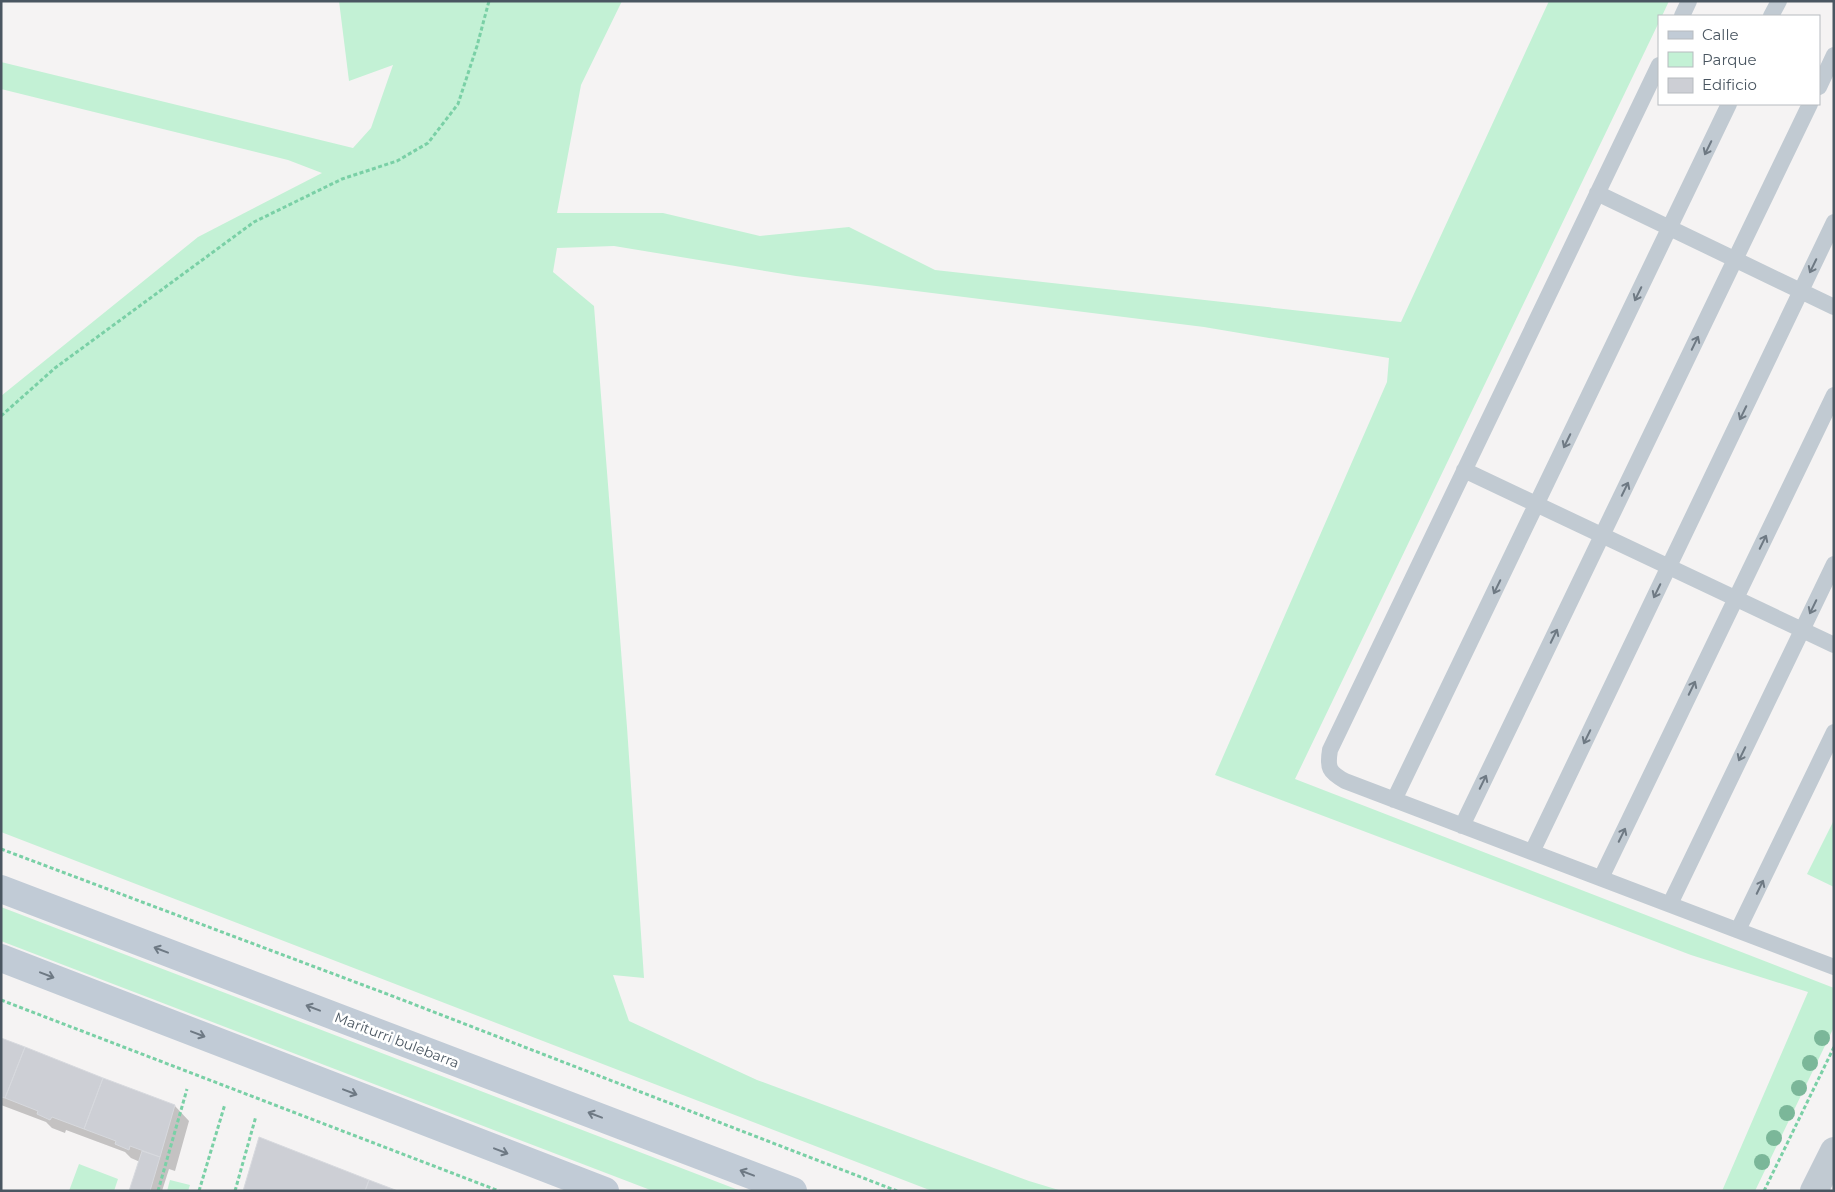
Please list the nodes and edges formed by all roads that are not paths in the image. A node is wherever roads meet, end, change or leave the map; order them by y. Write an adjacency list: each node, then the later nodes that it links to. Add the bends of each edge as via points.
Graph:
1 (1689, 1): 3 (lane)
2 (1779, 1): 4 (lane)
3 (1682, 15)
4 (1772, 15)
5 (1834, 56): 7 (lane)
6 (1658, 67): 10 (lane)
7 (1820, 85)
8 (1729, 105): 12 (lane, one-way to 12)
9 (1810, 105): 13 (lane)
10 (1597, 192): 12 (lane); 17 (lane)
11 (1834, 222): 14 (lane, one-way to 14)
12 (1670, 228): 13 (lane); 18 (lane, one-way to 18)
13 (1736, 259): 14 (lane); 19 (lane, one-way to 13)
14 (1801, 291): 15 (lane); 21 (lane, one-way to 21)
15 (1834, 307)
16 (1834, 395): 22 (lane, one-way to 16)
17 (1464, 470): 18 (lane); 26 (lane, via 1330,750 1329,768 1334,774)
18 (1536, 504): 19 (lane); 26 (lane, one-way to 26)
19 (1602, 535): 21 (lane); 27 (lane, one-way to 19)
20 (1834, 564): 23 (lane, one-way to 23)
21 (1669, 567): 22 (lane); 28 (lane, one-way to 28)
22 (1735, 598): 23 (lane); 29 (lane, one-way to 22)
23 (1802, 630): 24 (lane); 31 (lane, one-way to 31)
24 (1834, 645)
25 (1834, 732): 32 (lane, one-way to 25)
26 (1394, 800): 27 (lane)
27 (1462, 826): 28 (lane)
28 (1532, 852): 29 (lane)
29 (1601, 878): 31 (lane)
30 (1, 889): 37 (main road, Mariturri bulebarra, one-way to 30)
31 (1670, 904): 32 (lane)
32 (1738, 930): 34 (lane)
33 (1, 958): 36 (main road, one-way to 36)
34 (1834, 967)
35 (1834, 1150): 38 (street)
36 (605, 1191)
37 (793, 1191)
38 (1814, 1191)

